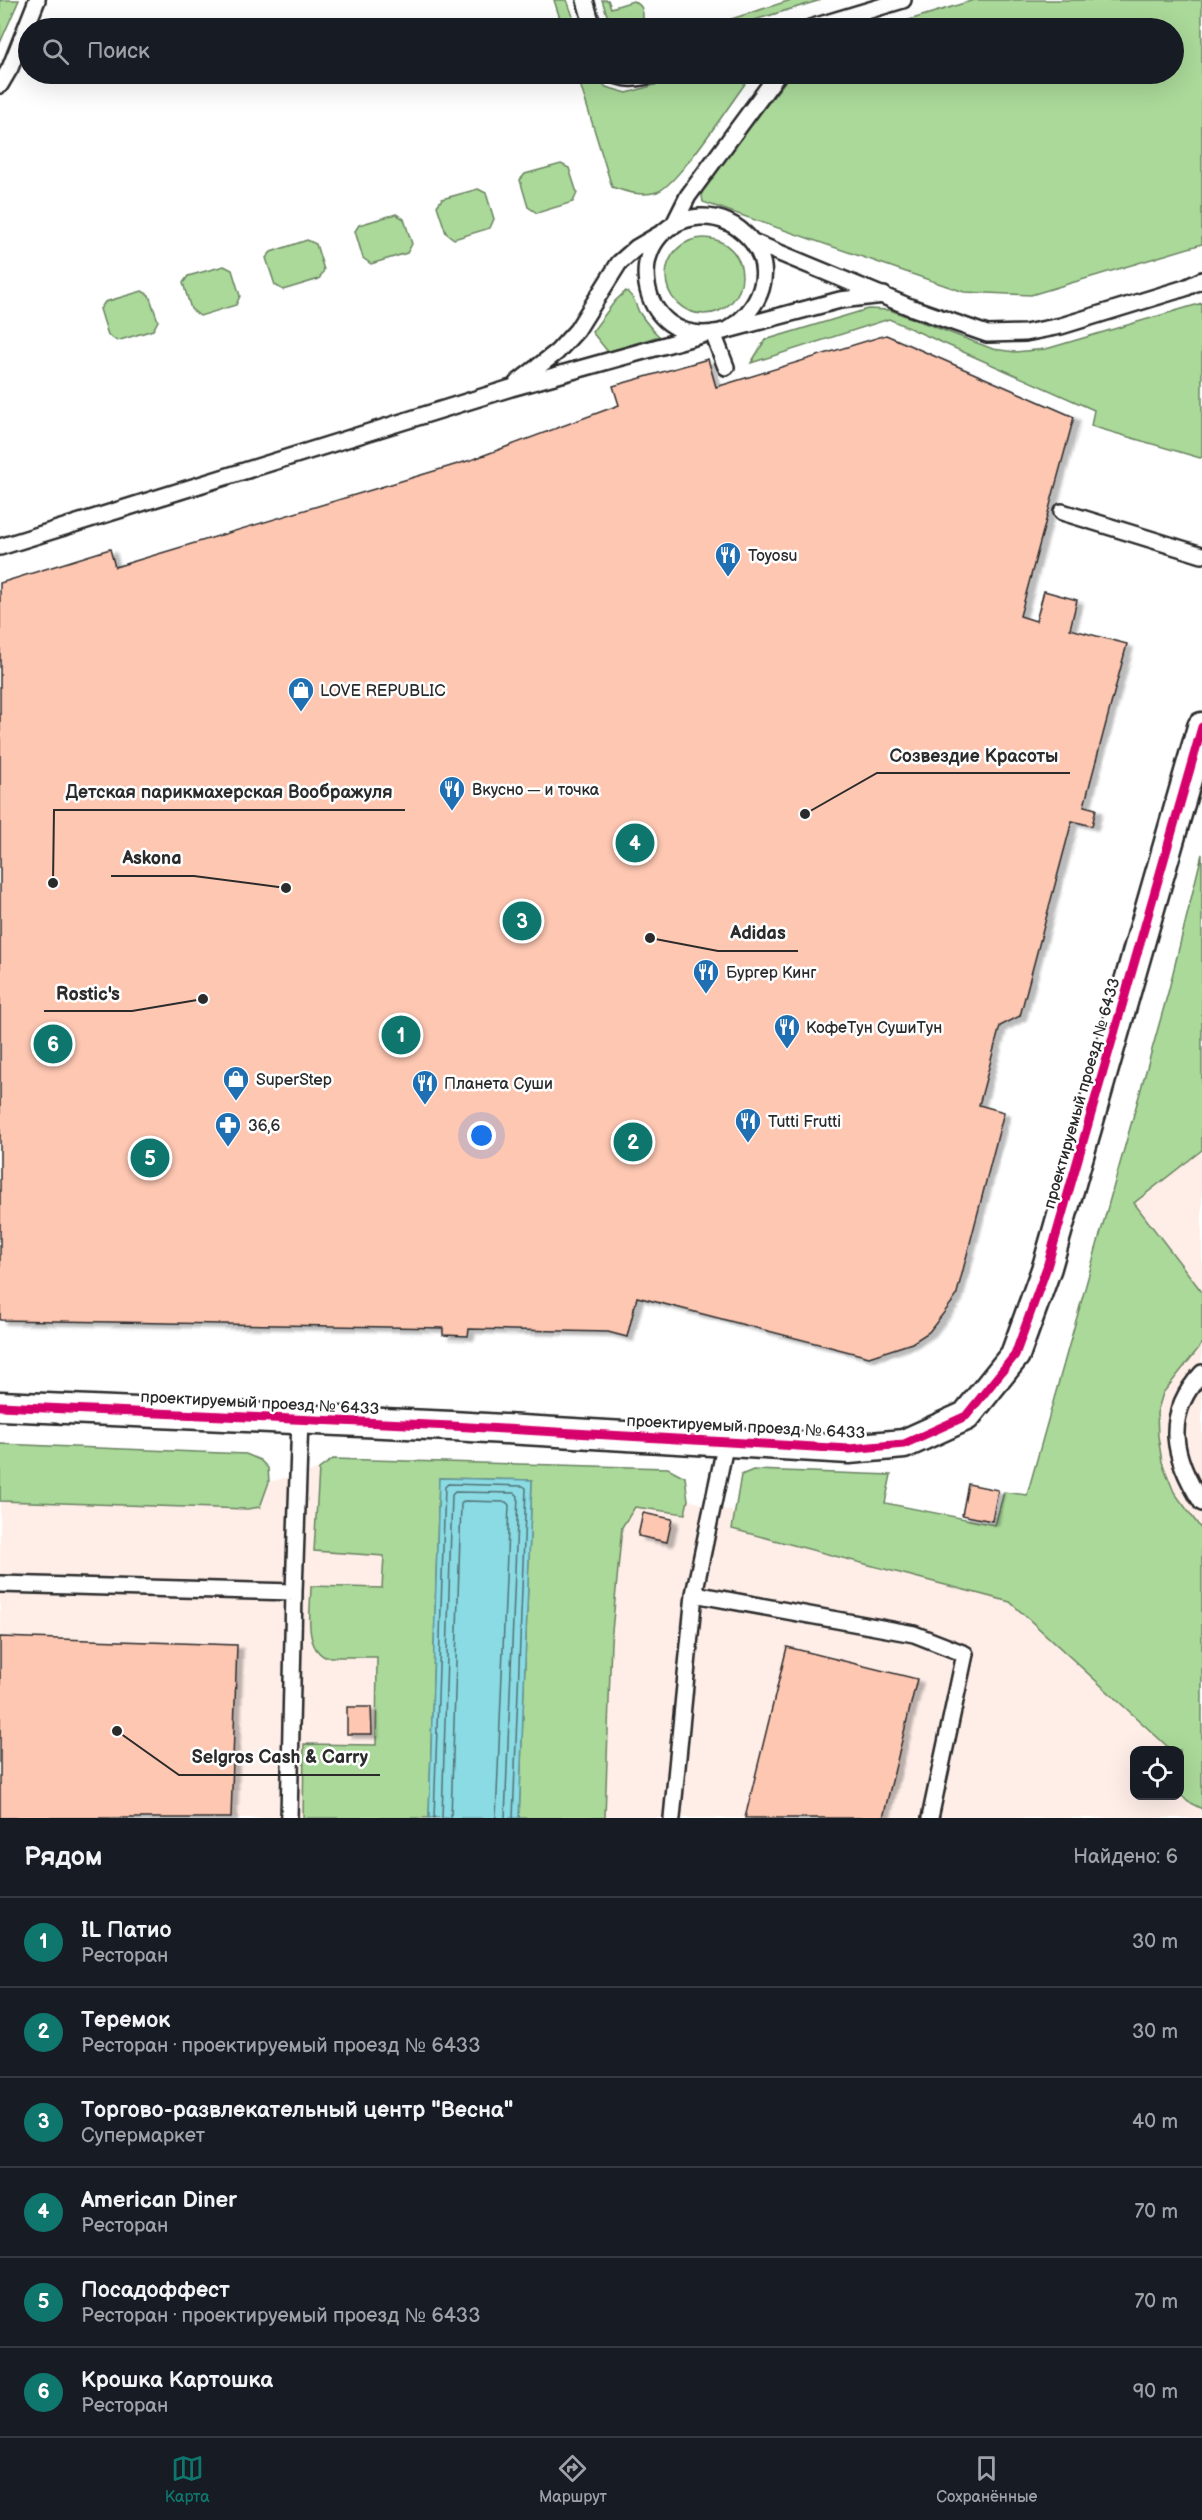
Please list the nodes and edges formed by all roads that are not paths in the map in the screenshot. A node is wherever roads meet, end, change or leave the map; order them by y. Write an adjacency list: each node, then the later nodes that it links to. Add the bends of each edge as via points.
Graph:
1 (37, 0): 4 (lane)
2 (585, 0): 5 (lane)
3 (903, 0): 6 (lane)
4 (30, 18)
5 (590, 18)
6 (844, 18)
7 (18, 48): 9 (lane)
8 (771, 84): 10 (lane, via 688,196)
9 (0, 85)
10 (669, 229): 11 (lane, via 690,218 708,217 741,229); 16 (lane, via 657,240 647,261 649,297 671,324 689,333); 18 (lane, via 619,263 577,330 557,352)
11 (753, 243): 15 (lane); 16 (lane, via 762,263 762,286 753,308 746,316)
12 (1202, 280): 13 (lane)
13 (1185, 288): 14 (lane); 15 (lane, via 1060,326 1016,334 987,334)
14 (1202, 288)
15 (884, 295): 16 (lane, via 840,300)
16 (715, 332): 17 (lane); 18 (lane)
17 (726, 367)
18 (511, 388): 20 (lane)
19 (1062, 512): 21 (lane)
20 (0, 547)
21 (1202, 555)
22 (1202, 727): 26 (street, проектируемый проезд № 6433, via 1047,1267 1015,1355 966,1416 904,1444 849,1449)
23 (1202, 1373): 27 (lane, via 1179,1407 1174,1436 1179,1459)
24 (0, 1406): 25 (street, проектируемый проезд № 6433)
25 (300, 1419): 26 (street, проектируемый проезд № 6433); 29 (lane)
26 (726, 1442): 30 (lane)
27 (1202, 1503)
28 (0, 1584): 29 (lane)
29 (294, 1592): 31 (lane)
30 (694, 1594): 32 (lane); 33 (lane, via 914,1634 965,1654)
31 (289, 1818)
32 (672, 1818)
33 (930, 1818)

